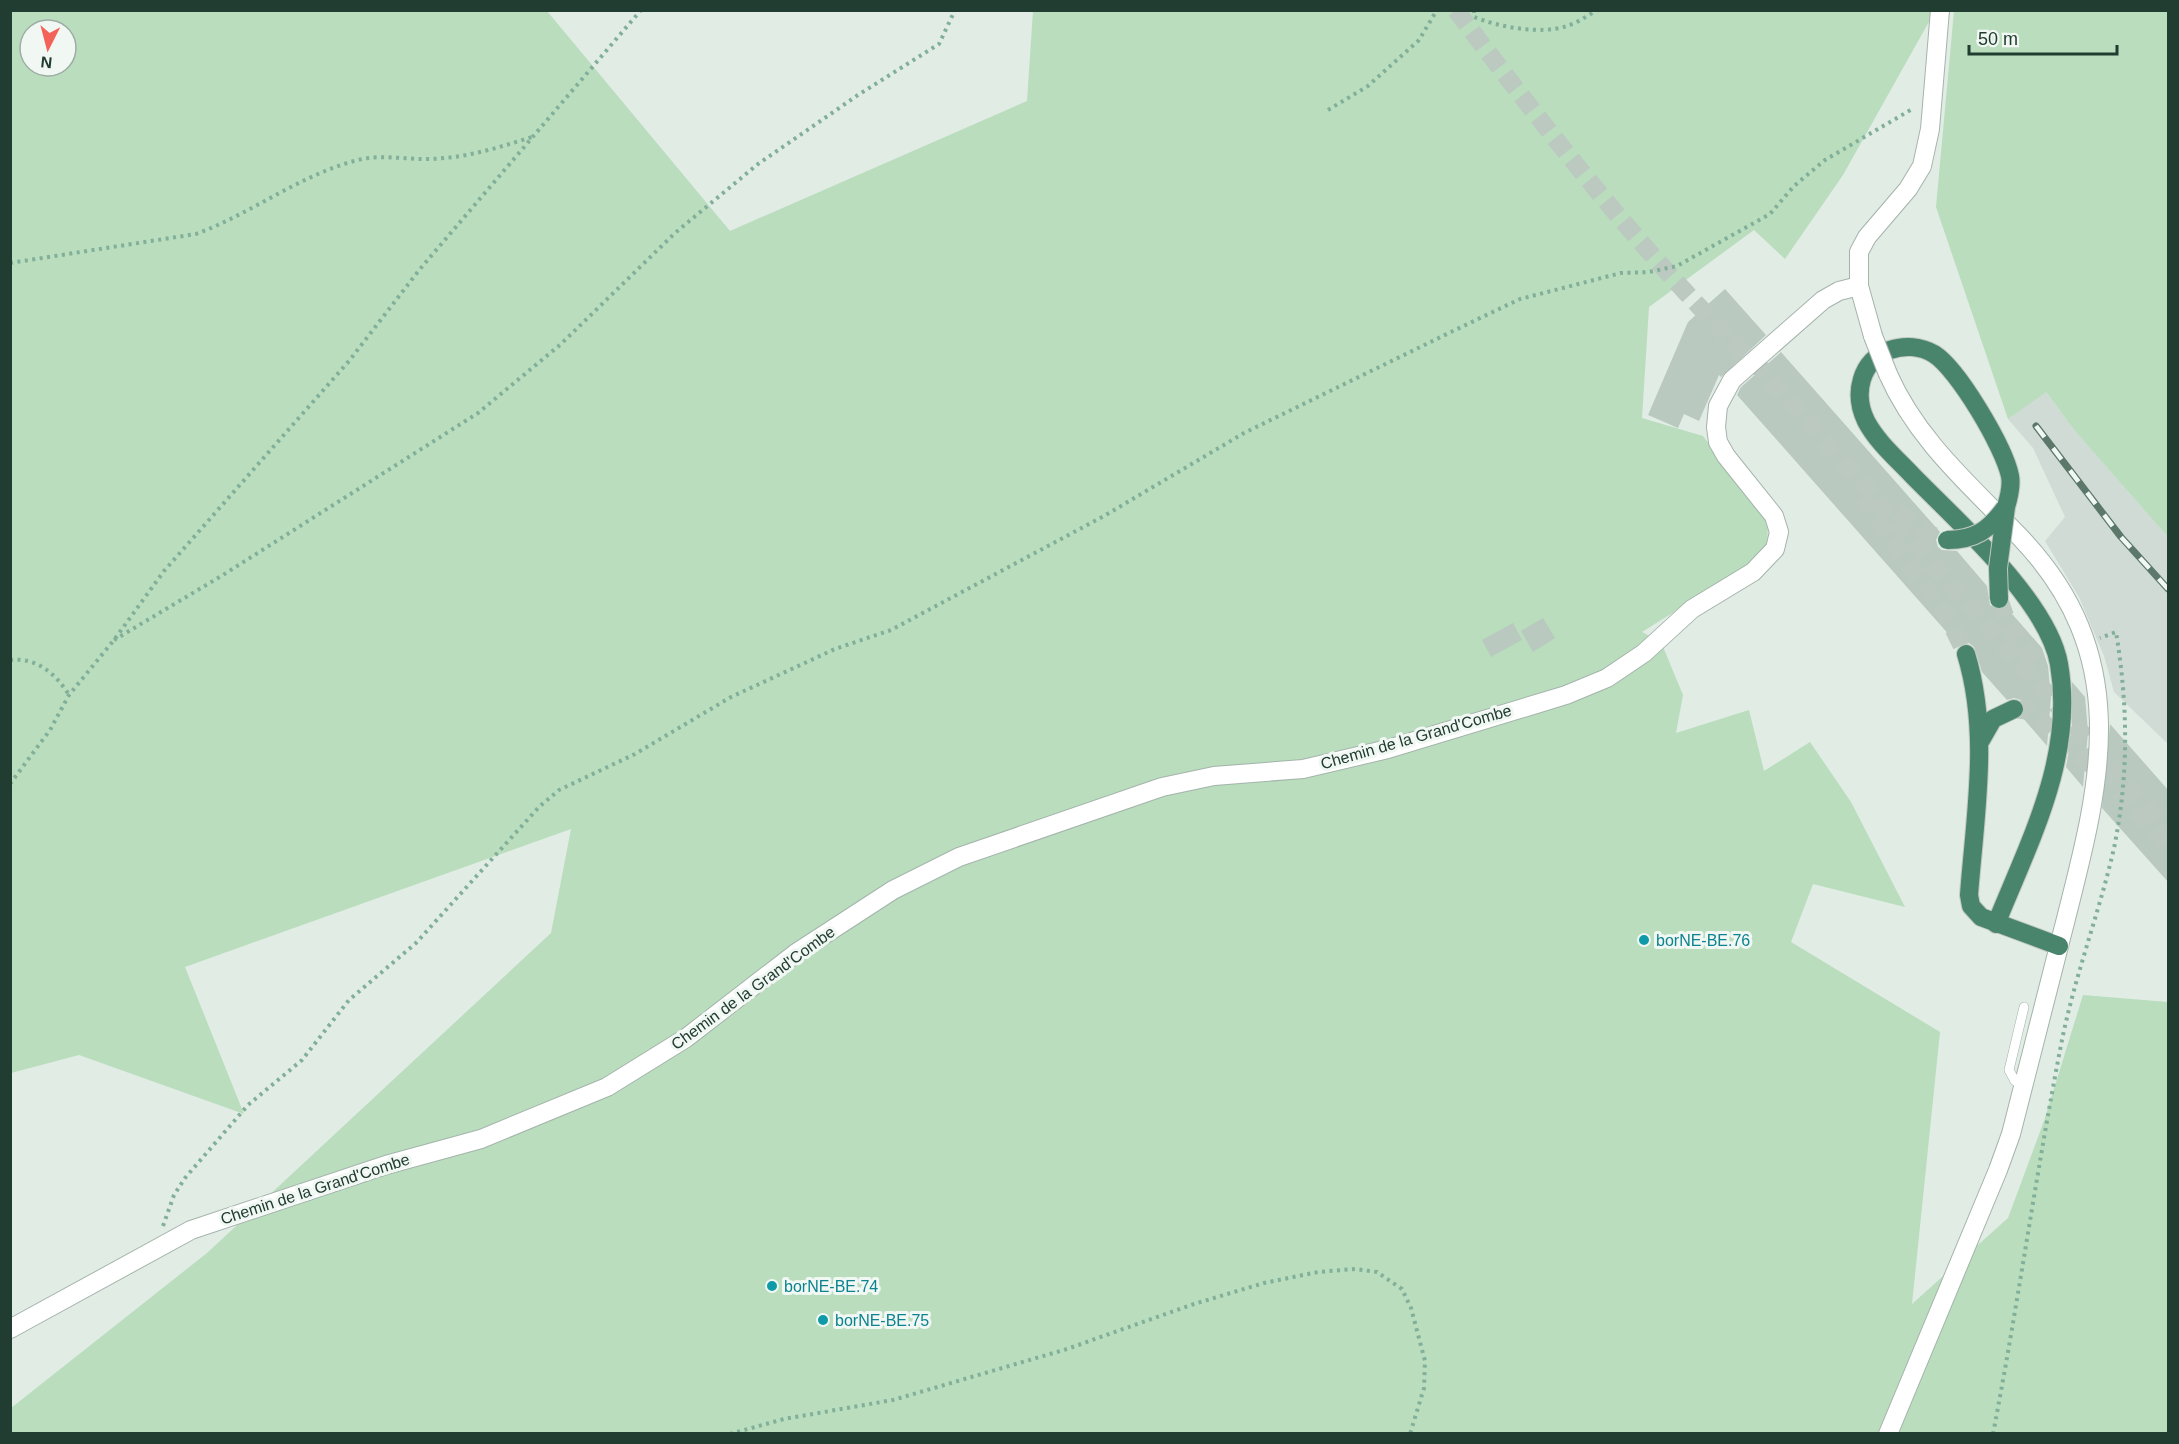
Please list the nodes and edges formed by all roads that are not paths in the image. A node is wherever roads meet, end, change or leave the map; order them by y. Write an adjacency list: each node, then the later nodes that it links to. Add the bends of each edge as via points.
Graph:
1 (1940, 10): 2 (street, via 1927,149 1919,172 1862,244 1857,261)
2 (1859, 286): 10 (street, bridge, via 1873,336 1901,398 1956,474 2049,572 2071,610 2091,658 2099,702 2099,768 2092,816); 13 (street, Chemin de la Grand'Combe, via 1823,300 1733,379 1718,406 1716,427 1721,449 1776,520 1779,539 1773,553 1753,572 1692,609 1644,653 1607,678 1566,695 1388,749 1303,769 1214,777 1162,787 959,857 892,890 806,946 686,1038 607,1087 481,1139 218,1219 156,1246)
3 (2006, 507): 4 (highway, bridge, via 1983,532 1970,538); 5 (highway, bridge, via 1998,568); 9 (highway, via 2011,481 2002,452 1947,366 1933,354 1910,347 1894,349 1874,359 1863,375 1859,393 1869,426 2017,586 2050,637 2059,662 2062,727 2056,769)
4 (1947, 540)
5 (2000, 599)
6 (1966, 654): 8 (highway, via 1976,692)
7 (2014, 709): 8 (highway, via 1993,719)
8 (1981, 740): 9 (highway, via 1970,901 1977,914)
9 (1996, 924): 10 (highway)
10 (2059, 946): 12 (street)
11 (2024, 1007): 12 (lane, via 2009,1070)
12 (2023, 1086): 14 (street, via 1985,1205)
13 (10, 1329)
14 (1888, 1434)

